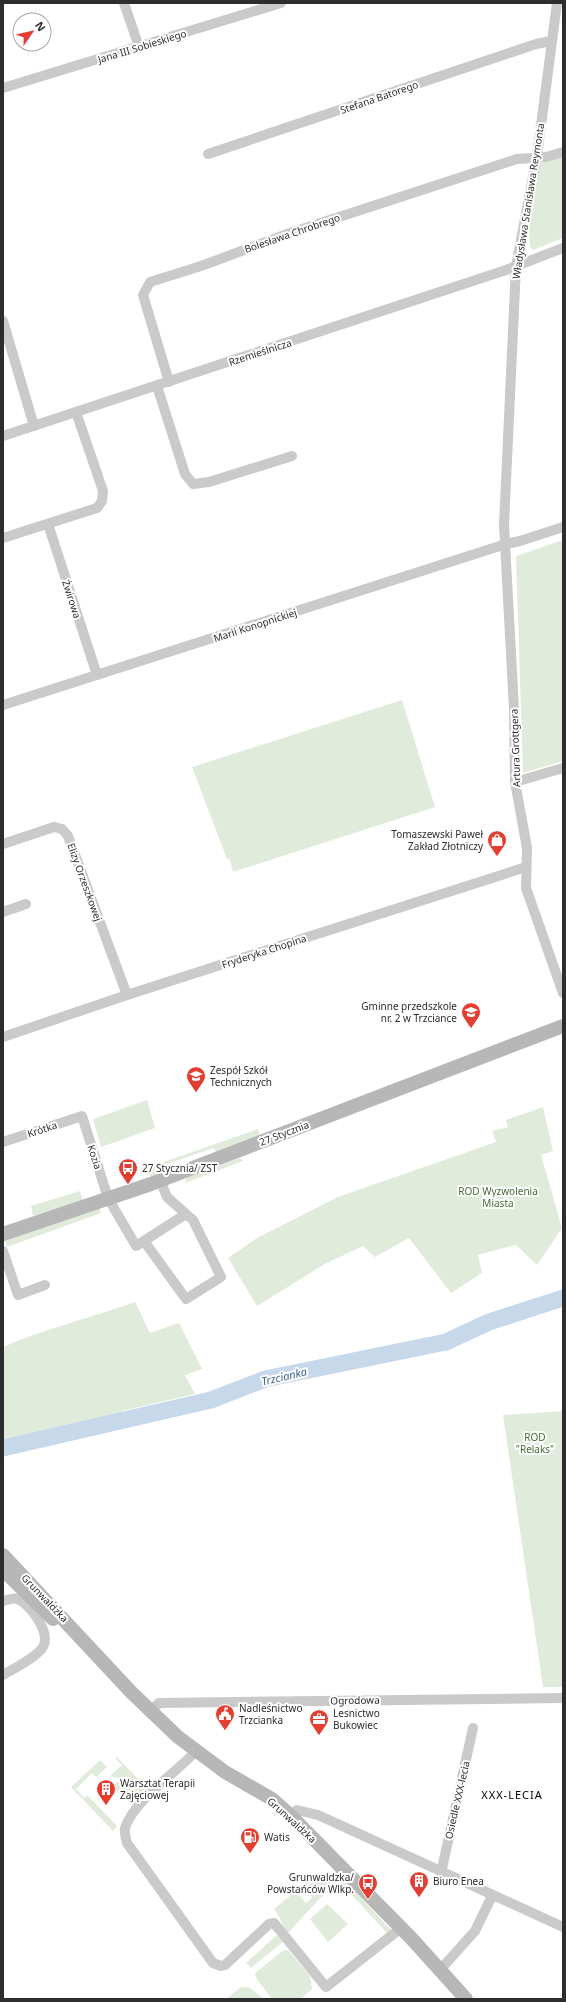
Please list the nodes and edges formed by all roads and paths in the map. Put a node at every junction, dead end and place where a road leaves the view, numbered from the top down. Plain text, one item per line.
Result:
1 (124, 3) edge
2 (281, 3) edge
3 (557, 3) edge
4 (551, 41) junction
5 (139, 47) junction
6 (3, 88) edge
7 (563, 152) edge
8 (208, 154) dead end
9 (537, 156) junction
10 (563, 248) edge
11 (516, 266) junction
12 (3, 321) edge
13 (169, 382) junction
14 (157, 386) junction
15 (76, 412) junction
16 (34, 426) junction
17 (3, 436) edge
18 (292, 456) dead end
19 (48, 524) junction
20 (563, 527) edge
21 (3, 538) edge
22 (506, 544) junction
23 (97, 674) junction
24 (3, 705) edge
25 (563, 768) edge
26 (515, 782) junction
27 (3, 844) edge
28 (526, 867) junction
29 (26, 904) dead end
30 (3, 912) edge
31 (563, 993) edge
32 (127, 995) junction
33 (563, 1026) edge
34 (3, 1036) edge
35 (82, 1116) joint
36 (3, 1142) edge
37 (160, 1180) junction
38 (108, 1198) junction
39 (186, 1214) junction
40 (3, 1234) edge
41 (144, 1241) junction
42 (3, 1251) edge
43 (45, 1285) dead end
44 (3, 1555) edge
45 (3, 1562) edge
46 (3, 1570) edge
47 (3, 1601) edge
48 (63, 1617) junction
49 (85, 1643) junction
50 (3, 1676) edge
51 (563, 1698) edge
52 (150, 1711) junction
53 (473, 1728) dead end
54 (196, 1751) junction
55 (291, 1816) junction
56 (441, 1872) junction
57 (492, 1896) junction
58 (563, 1927) edge
59 (401, 1928) junction
60 (440, 1970) junction
61 (466, 1999) edge

1 - 5 street
2 - 5 street, Jana III Sobieskiego
3 - 4 street, Władysława Stanisława Reymonta
4 - 8 street, Stefana Batorego
4 - 9 street, Władysława Stanisława Reymonta
5 - 6 street, Jana III Sobieskiego
7 - 9 street, Bolesława Chrobrego
9 - 11 street, Władysława Stanisława Reymonta
9 - 13 street, Bolesława Chrobrego
10 - 11 street, Rzemieślnicza
11 - 13 street, Rzemieślnicza
11 - 22 street, Władysława Stanisława Reymonta
12 - 16 street
13 - 14 street, Rzemieślnicza
14 - 15 street, Rzemieślnicza
14 - 18 street
15 - 16 street, Rzemieślnicza
15 - 19 street
16 - 17 street, Rzemieślnicza
19 - 21 street
19 - 23 street, Żwirowa
20 - 22 street, Marii Konopnickiej
22 - 23 street, Marii Konopnickiej
22 - 26 street, Artura Grottgera
23 - 24 street, Marii Konopnickiej
25 - 26 street
26 - 28 street, Artura Grottgera
27 - 32 street, Elizy Orzeszkowej
28 - 31 street, Artura Grottgera
28 - 32 street, Fryderyka Chopina
29 - 30 street
32 - 34 street, Fryderyka Chopina
33 - 37 main road, 27 Stycznia
35 - 36 street, Krótka
35 - 38 street, Kozia
37 - 38 main road, 27 Stycznia
37 - 39 street
38 - 40 main road, 27 Stycznia
38 - 41 street, Kozia
39 - 41 street
39 - 41 street
42 - 43 street
44 - 48 main road, Grunwaldzka
45 - 48 main road
46 - 49 main road, Grunwaldzka
47 - 50 street
48 - 49 main road, Grunwaldzka
49 - 52 main road, Grunwaldzka
51 - 52 street, Ogrodowa
52 - 54 main road, Grunwaldzka
53 - 56 street, Osiedle XXX-lecia
54 - 55 main road, Grunwaldzka
54 - 59 street
55 - 56 street
55 - 59 main road, Grunwaldzka
56 - 57 street
57 - 58 street
57 - 60 street
59 - 60 main road, Grunwaldzka
60 - 61 main road, Grunwaldzka

